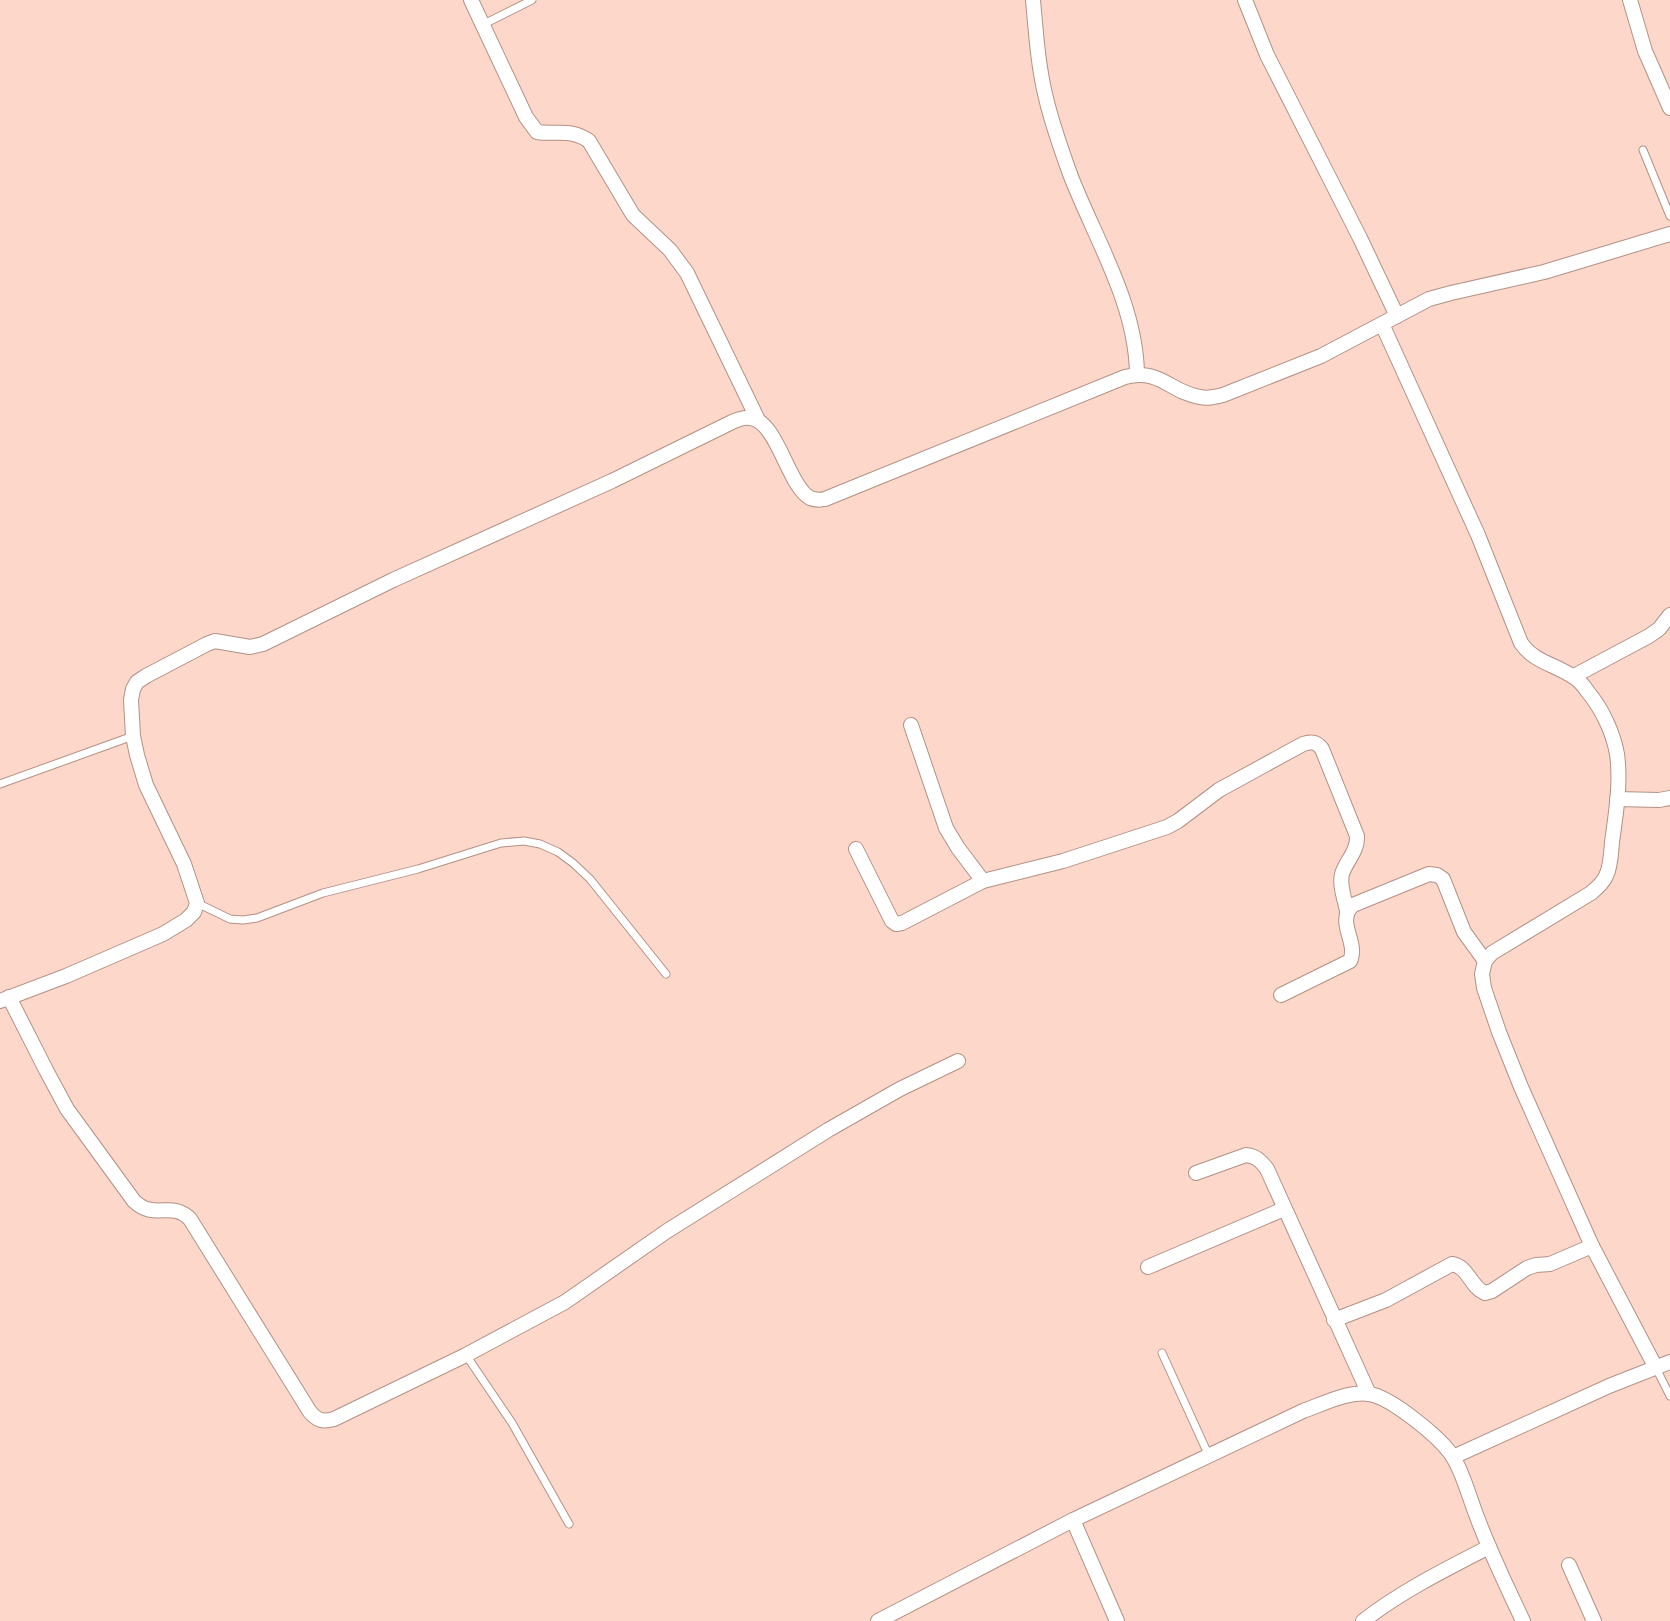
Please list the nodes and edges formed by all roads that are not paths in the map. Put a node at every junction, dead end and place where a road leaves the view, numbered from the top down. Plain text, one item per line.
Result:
1 (471, 0) edge
2 (532, 0) edge
3 (1033, 0) edge
4 (1245, 0) edge
5 (1630, 0) edge
6 (484, 24) junction
7 (1670, 108) edge
8 (1643, 150) dead end
9 (1670, 216) edge
10 (1670, 234) edge
11 (1397, 316) junction
12 (1382, 324) junction
13 (1137, 374) junction
14 (758, 420) junction
15 (1670, 615) edge
16 (1574, 676) junction
17 (911, 725) dead end
18 (133, 736) junction
19 (0, 784) edge
20 (1670, 798) edge
21 (1618, 799) junction
22 (856, 849) dead end
23 (982, 881) junction
24 (197, 903) junction
25 (1347, 911) junction
26 (1485, 961) junction
27 (666, 974) dead end
28 (1281, 995) dead end
29 (5, 999) edge
30 (958, 1061) dead end
31 (1196, 1173) dead end
32 (1284, 1209) junction
33 (1592, 1246) junction
34 (1148, 1266) dead end
35 (1334, 1320) junction
36 (1162, 1353) dead end
37 (466, 1355) junction
38 (1670, 1362) edge
39 (1656, 1368) junction
40 (1368, 1394) junction
41 (1670, 1396) edge
42 (1209, 1456) junction
43 (1452, 1457) junction
44 (1073, 1520) junction
45 (569, 1524) dead end
46 (1489, 1547) junction
47 (1569, 1565) dead end
48 (878, 1621) edge
49 (1117, 1621) edge
50 (1363, 1621) edge
51 (1523, 1621) edge
52 (1594, 1621) edge

1 - 6 street
2 - 6 lane
3 - 13 street
4 - 11 street
5 - 7 street
6 - 14 street
8 - 9 lane
10 - 11 street
11 - 12 street
12 - 13 street
12 - 16 street
13 - 14 street
14 - 18 street
15 - 16 street
16 - 21 street
17 - 23 street
18 - 19 lane
18 - 24 street
20 - 21 street
21 - 26 street
22 - 23 street
23 - 25 street
24 - 27 lane
24 - 29 street
25 - 26 street
25 - 28 street
26 - 33 street
29 - 37 street
30 - 37 street
31 - 32 street
32 - 34 street
32 - 35 street
33 - 35 street
33 - 39 street
35 - 40 street
36 - 42 lane
37 - 45 lane
38 - 39 street
39 - 41 lane
39 - 43 street
40 - 42 street
40 - 43 street
42 - 44 street
43 - 46 street
44 - 48 street
44 - 49 street
46 - 50 street
46 - 51 street
47 - 52 street

